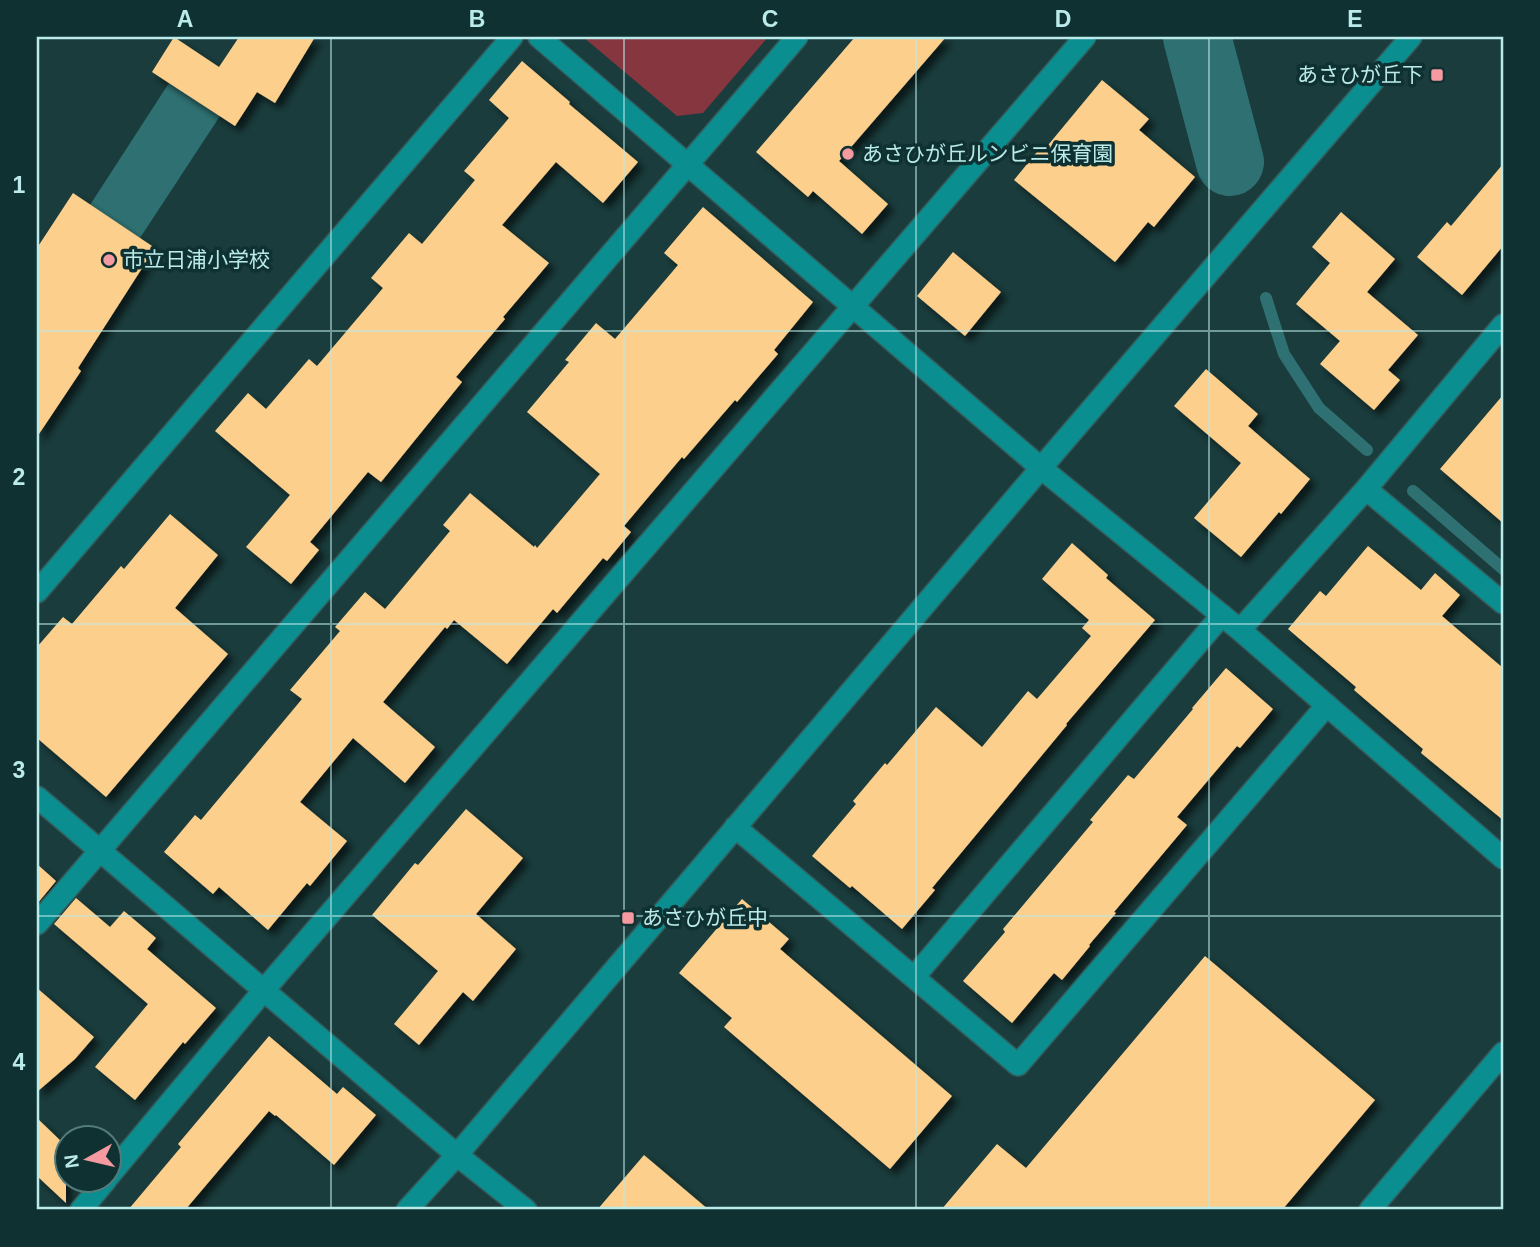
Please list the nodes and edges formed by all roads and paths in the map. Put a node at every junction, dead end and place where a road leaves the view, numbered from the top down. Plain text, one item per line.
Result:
1 (512, 37) edge
2 (539, 37) edge
3 (797, 37) edge
4 (1085, 37) edge
5 (1410, 37) edge
6 (688, 164) junction
7 (853, 306) junction
8 (1503, 324) edge
9 (1041, 468) junction
10 (1366, 489) junction
11 (37, 592) edge
12 (1503, 603) edge
13 (1222, 615) junction
14 (1240, 630) junction
15 (1327, 705) junction
16 (37, 797) edge
17 (735, 827) junction
18 (100, 850) junction
19 (1503, 858) edge
20 (37, 924) edge
21 (914, 977) junction
22 (264, 990) junction
23 (1503, 1054) edge
24 (457, 1155) junction
25 (122, 1161) edge
26 (94, 1194) edge
27 (81, 1210) edge
28 (407, 1210) edge
29 (526, 1210) edge
30 (1370, 1210) edge

1 - 11 street
2 - 6 street
3 - 6 street
4 - 7 street
5 - 9 street
6 - 7 street
6 - 18 street
7 - 9 street
7 - 22 street
8 - 10 street
9 - 13 street
9 - 17 street
10 - 12 street
10 - 14 street
13 - 14 street
13 - 21 street
14 - 15 street
15 - 19 street
15 - 21 street
16 - 18 street
17 - 21 street
17 - 24 street
18 - 20 street
18 - 22 street
22 - 24 street
22 - 25 street
23 - 30 street
24 - 28 street
24 - 29 street
26 - 27 street

